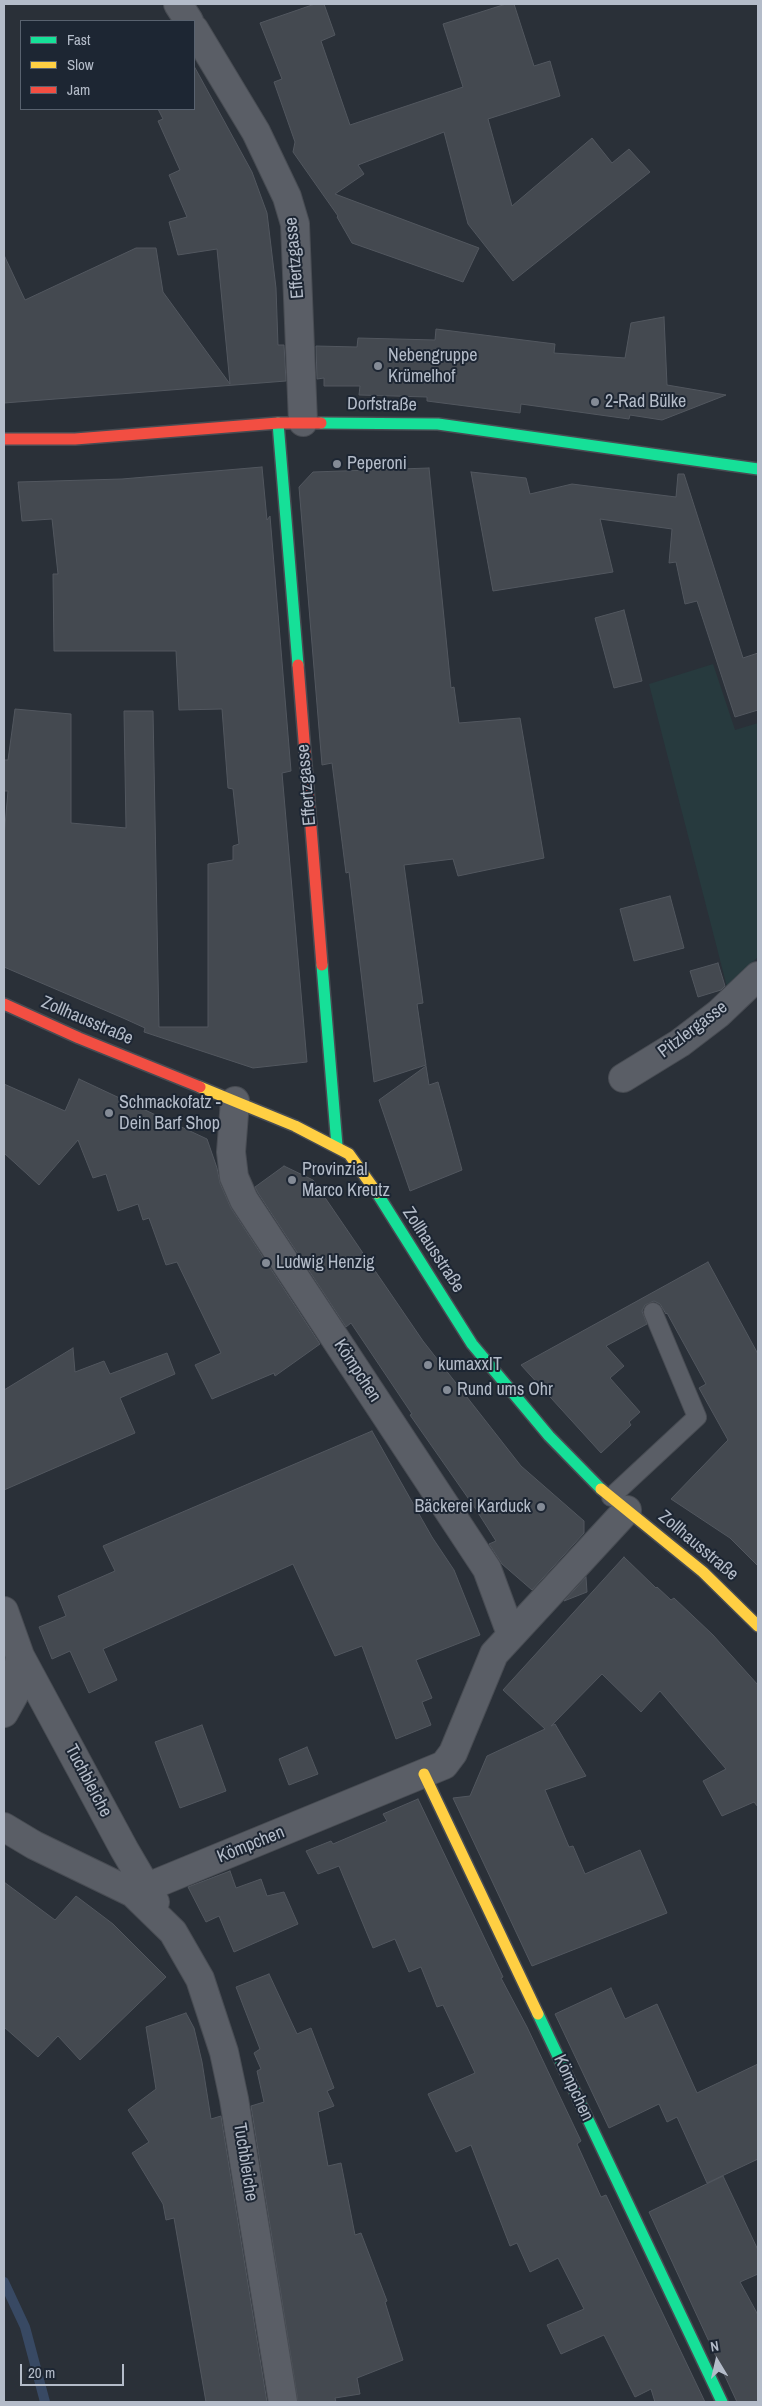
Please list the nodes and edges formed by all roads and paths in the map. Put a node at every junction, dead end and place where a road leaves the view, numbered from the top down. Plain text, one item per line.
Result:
1 (178, 4) edge
2 (188, 20) edge
3 (195, 31) edge
4 (290, 422) junction
5 (4, 439) edge
6 (758, 469) edge
7 (758, 976) edge
8 (4, 1004) edge
9 (623, 1078) dead end
10 (235, 1101) junction
11 (337, 1146) junction
12 (653, 1312) dead end
13 (619, 1503) junction
14 (4, 1611) edge
15 (758, 1626) edge
16 (511, 1634) junction
17 (20, 1656) junction
18 (4, 1713) edge
19 (424, 1774) junction
20 (4, 1827) edge
21 (140, 1890) junction
22 (283, 2402) edge
23 (722, 2402) edge

1 - 2 street
3 - 4 street, Effertzgasse
4 - 5 street, Dorfstraße
4 - 6 street, Dorfstraße
4 - 11 street, Effertzgasse
7 - 9 street, Pitzlergasse
8 - 10 street, Zollhausstraße
10 - 11 street, Zollhausstraße
10 - 16 street, Kömpchen
11 - 13 street, Zollhausstraße
12 - 13 lane
13 - 15 street, Zollhausstraße
13 - 16 street, Kömpchen
14 - 17 street, Tuchbleiche
16 - 19 street, Kömpchen
17 - 18 street, Tuchbleiche
17 - 21 street, Tuchbleiche
19 - 21 street, Kömpchen
19 - 23 street, Kömpchen
20 - 21 street, Tuchbleiche
21 - 22 street, Tuchbleiche

